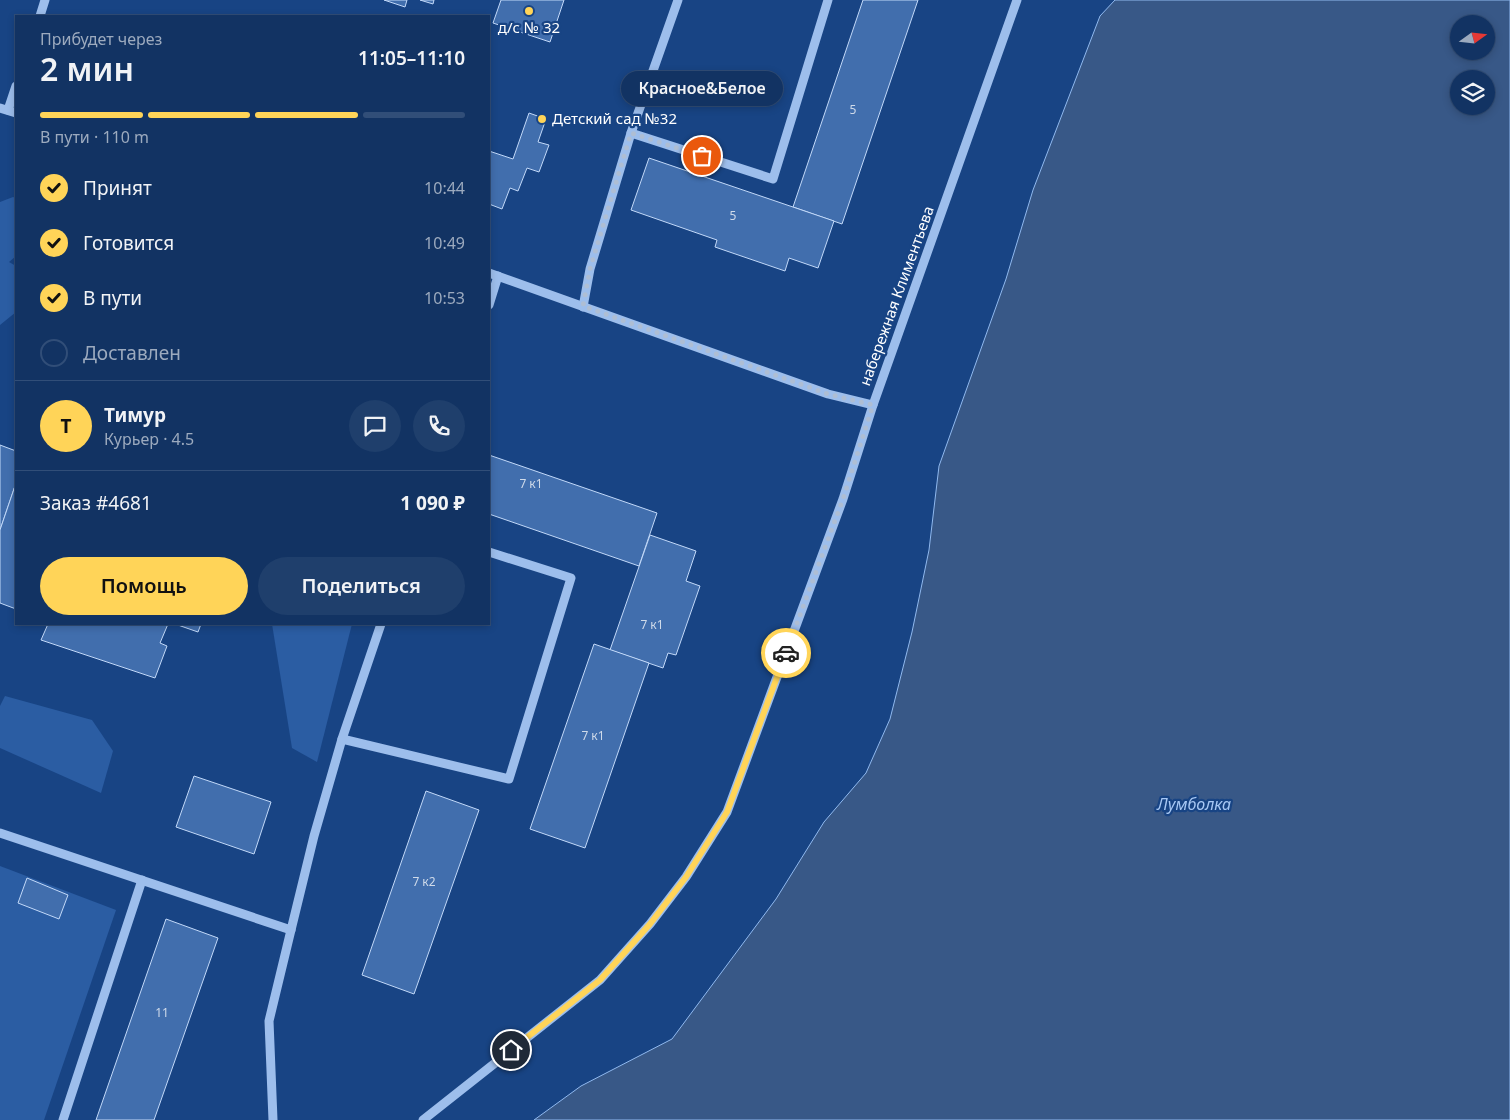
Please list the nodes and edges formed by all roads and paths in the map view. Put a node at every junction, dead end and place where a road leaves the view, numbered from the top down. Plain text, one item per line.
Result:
1 (45, 0) edge
2 (678, 0) edge
3 (828, 0) edge
4 (1017, 0) edge
5 (40, 15) edge
6 (15, 89) edge
7 (8, 111) edge
8 (631, 133) junction
9 (490, 273) edge
10 (498, 276) junction
11 (490, 302) edge
12 (583, 306) junction
13 (873, 405) junction
14 (490, 552) edge
15 (380, 625) edge
16 (342, 740) junction
17 (0, 833) edge
18 (142, 880) junction
19 (291, 930) junction
20 (63, 1120) edge
21 (273, 1120) edge
22 (423, 1120) edge

1 - 5 street
2 - 8 street
3 - 8 street
4 - 13 street, набережная Климентьева
6 - 7 street
8 - 12 street
9 - 10 street
10 - 11 street
10 - 12 street
12 - 13 street
13 - 22 street, набережная Климентьева
14 - 16 street
15 - 16 street
16 - 19 street
17 - 18 street
18 - 19 street
18 - 20 street
19 - 21 street

